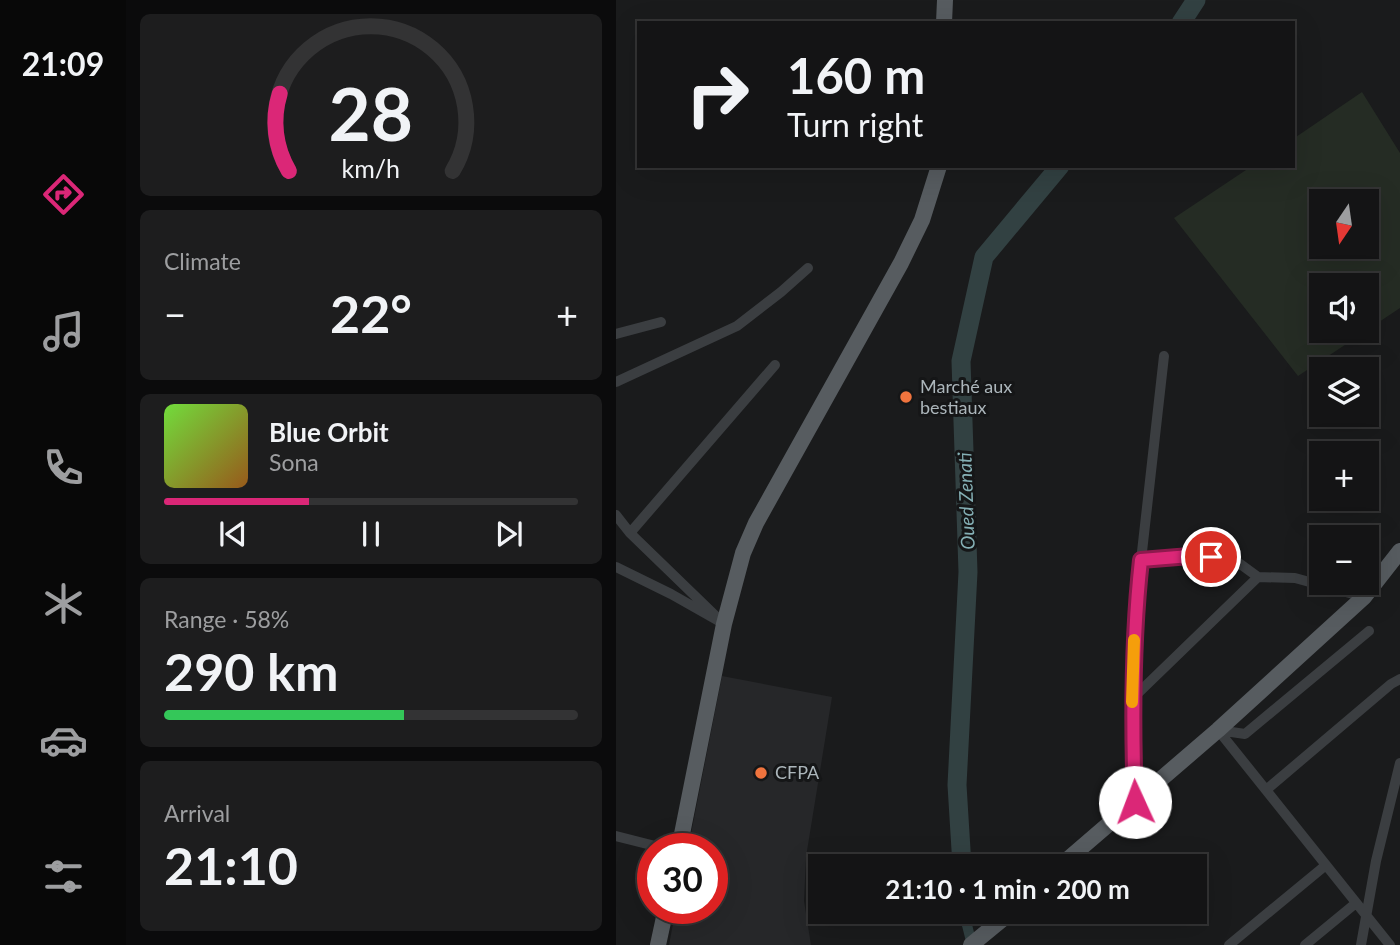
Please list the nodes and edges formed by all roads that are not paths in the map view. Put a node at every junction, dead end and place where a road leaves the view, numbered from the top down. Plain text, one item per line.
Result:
1 (945, 0) edge
2 (944, 21) edge
3 (938, 168) edge
4 (808, 268) dead end
5 (660, 322) dead end
6 (616, 334) edge
7 (1164, 356) dead end
8 (775, 365) dead end
9 (616, 382) edge
10 (616, 515) edge
11 (630, 533) junction
12 (1400, 551) edge
13 (1141, 560) junction
14 (616, 567) edge
15 (1258, 577) junction
16 (1364, 597) junction
17 (724, 624) junction
18 (1369, 631) dead end
19 (1400, 679) edge
20 (1132, 699) junction
21 (1219, 730) junction
22 (1400, 763) edge
23 (1266, 790) junction
24 (1135, 802) junction
25 (682, 833) edge
26 (616, 836) edge
27 (637, 841) edge
28 (1074, 854) edge
29 (1326, 865) junction
30 (1356, 903) junction
31 (1367, 916) junction
32 (663, 924) edge
33 (996, 924) edge
34 (658, 945) edge
35 (971, 945) edge
36 (1230, 945) edge
37 (1305, 945) edge
38 (1361, 945) edge
39 (1390, 945) edge

1 - 2 main road
3 - 17 main road
4 - 9 street
5 - 6 street
7 - 13 street
8 - 11 street
10 - 11 street
11 - 17 street
12 - 16 main road
13 - 15 street
13 - 20 street
14 - 17 street
15 - 16 street
15 - 20 street
16 - 21 main road
17 - 25 main road
18 - 21 street
19 - 23 street
20 - 24 street
21 - 23 street
21 - 24 main road
22 - 31 street
23 - 29 street
24 - 28 main road
26 - 27 street
29 - 30 street
29 - 36 street
30 - 31 street
30 - 37 street
31 - 38 street
31 - 39 street
32 - 34 main road
33 - 35 main road

